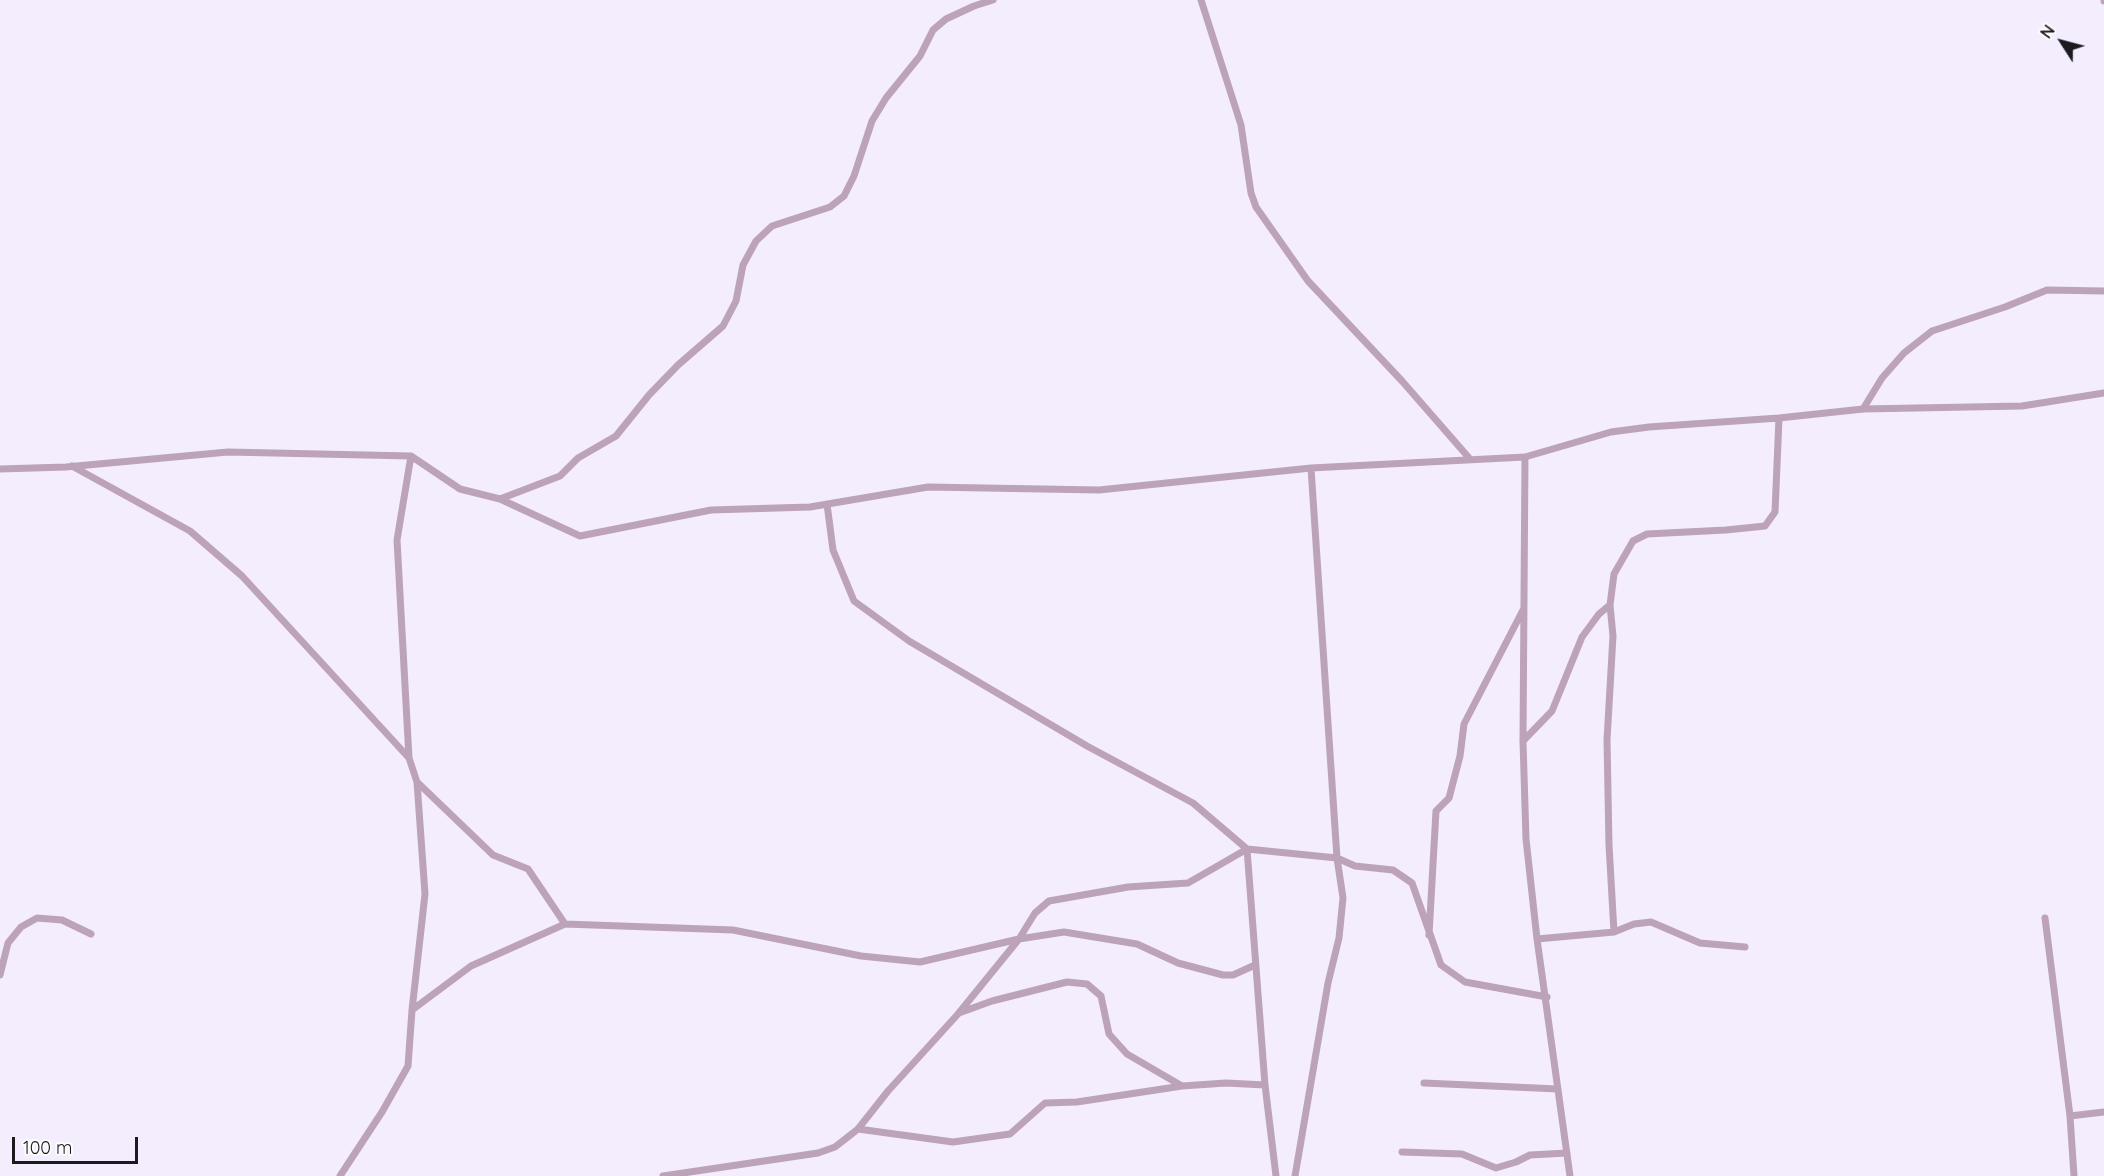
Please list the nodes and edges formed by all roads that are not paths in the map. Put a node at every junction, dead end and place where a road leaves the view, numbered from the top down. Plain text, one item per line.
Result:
1 (993, 0) edge
2 (1201, 0) edge
3 (972, 3) edge
4 (2104, 291) edge
5 (2104, 393) edge
6 (1863, 409) junction
7 (1779, 418) junction
8 (411, 456) junction
9 (1525, 457) junction
10 (1470, 459) junction
11 (72, 466) junction
12 (1311, 468) junction
13 (0, 469) edge
14 (500, 499) junction
15 (828, 504) junction
16 (1610, 605) junction
17 (1524, 608) junction
18 (1523, 741) junction
19 (409, 758) junction
20 (417, 782) junction
21 (1246, 849) junction
22 (1337, 858) junction
23 (2045, 918) dead end
24 (566, 924) junction
25 (1614, 932) junction
26 (91, 934) dead end
27 (1429, 936) junction
28 (1019, 939) junction
29 (1537, 939) junction
30 (1745, 947) dead end
31 (1255, 965) junction
32 (0, 975) edge
33 (1546, 998) junction
34 (412, 1010) junction
35 (958, 1014) junction
36 (1424, 1083) dead end
37 (1182, 1086) junction
38 (1265, 1086) junction
39 (1558, 1089) junction
40 (2104, 1112) edge
41 (2070, 1116) junction
42 (858, 1129) junction
43 (1402, 1152) dead end
44 (1567, 1153) junction
45 (340, 1176) edge
46 (663, 1176) edge
47 (1276, 1176) edge
48 (1295, 1176) edge
49 (1570, 1176) edge
50 (2074, 1176) edge

1 - 3 street
2 - 10 street
3 - 14 street
4 - 6 street
5 - 6 street
6 - 7 street
7 - 9 street
7 - 16 street
8 - 11 street
8 - 14 street
8 - 19 street
9 - 10 street
9 - 17 street
10 - 12 street
11 - 13 street
11 - 19 street
12 - 15 street
12 - 22 street
14 - 15 street
15 - 21 street
16 - 18 street
16 - 25 street
17 - 18 street
17 - 27 street
18 - 29 street
19 - 20 street
20 - 24 street
20 - 34 street
21 - 22 street
21 - 28 street
21 - 31 street
22 - 27 street
22 - 48 street
23 - 41 street
24 - 28 street
24 - 34 street
25 - 29 street
25 - 30 street
26 - 32 street
27 - 33 street
28 - 31 street
28 - 35 street
29 - 33 street
31 - 38 street
33 - 39 street
34 - 45 street
35 - 37 street
35 - 42 street
36 - 39 street
37 - 38 street
37 - 42 street
38 - 47 street
39 - 44 street
40 - 41 street
41 - 50 street
42 - 46 street
43 - 44 street
44 - 49 street

